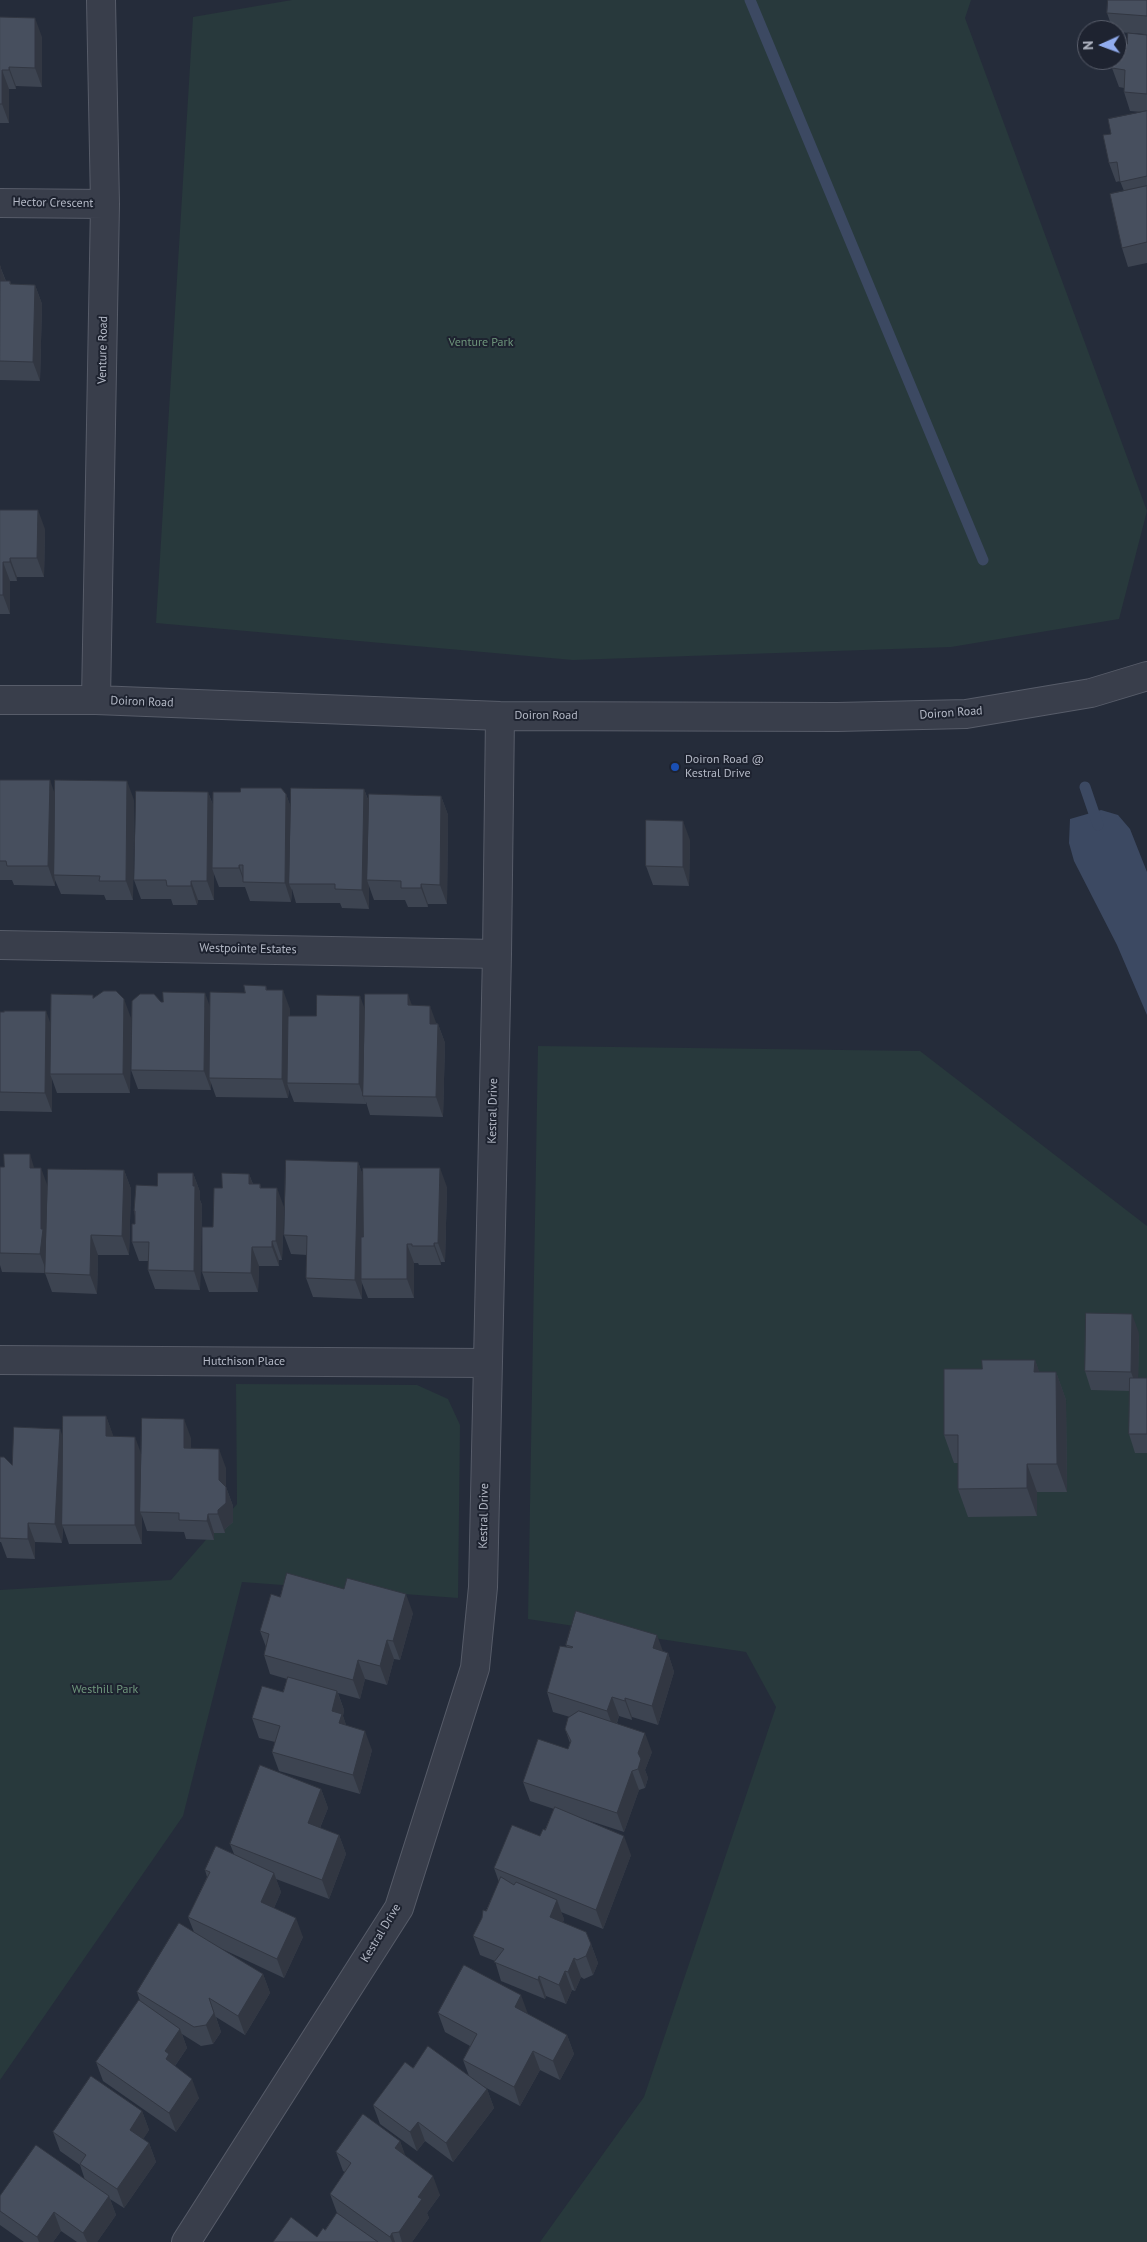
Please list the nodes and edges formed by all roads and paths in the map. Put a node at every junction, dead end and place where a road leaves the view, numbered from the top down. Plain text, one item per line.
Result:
1 (101, 0) edge
2 (0, 203) edge
3 (105, 204) junction
4 (1147, 676) edge
5 (0, 700) edge
6 (96, 700) junction
7 (500, 716) junction
8 (0, 945) edge
9 (497, 954) junction
10 (0, 1360) edge
11 (487, 1363) junction
12 (186, 2242) edge

1 - 3 street, Venture Road
2 - 3 street, Hector Crescent
3 - 6 street, Venture Road
4 - 7 street, Doiron Road
5 - 6 street, Doiron Road
6 - 7 street, Doiron Road
7 - 9 street, Kestral Drive
8 - 9 street, Westpointe Estates
9 - 11 street, Kestral Drive
10 - 11 street, Hutchison Place
11 - 12 street, Kestral Drive

